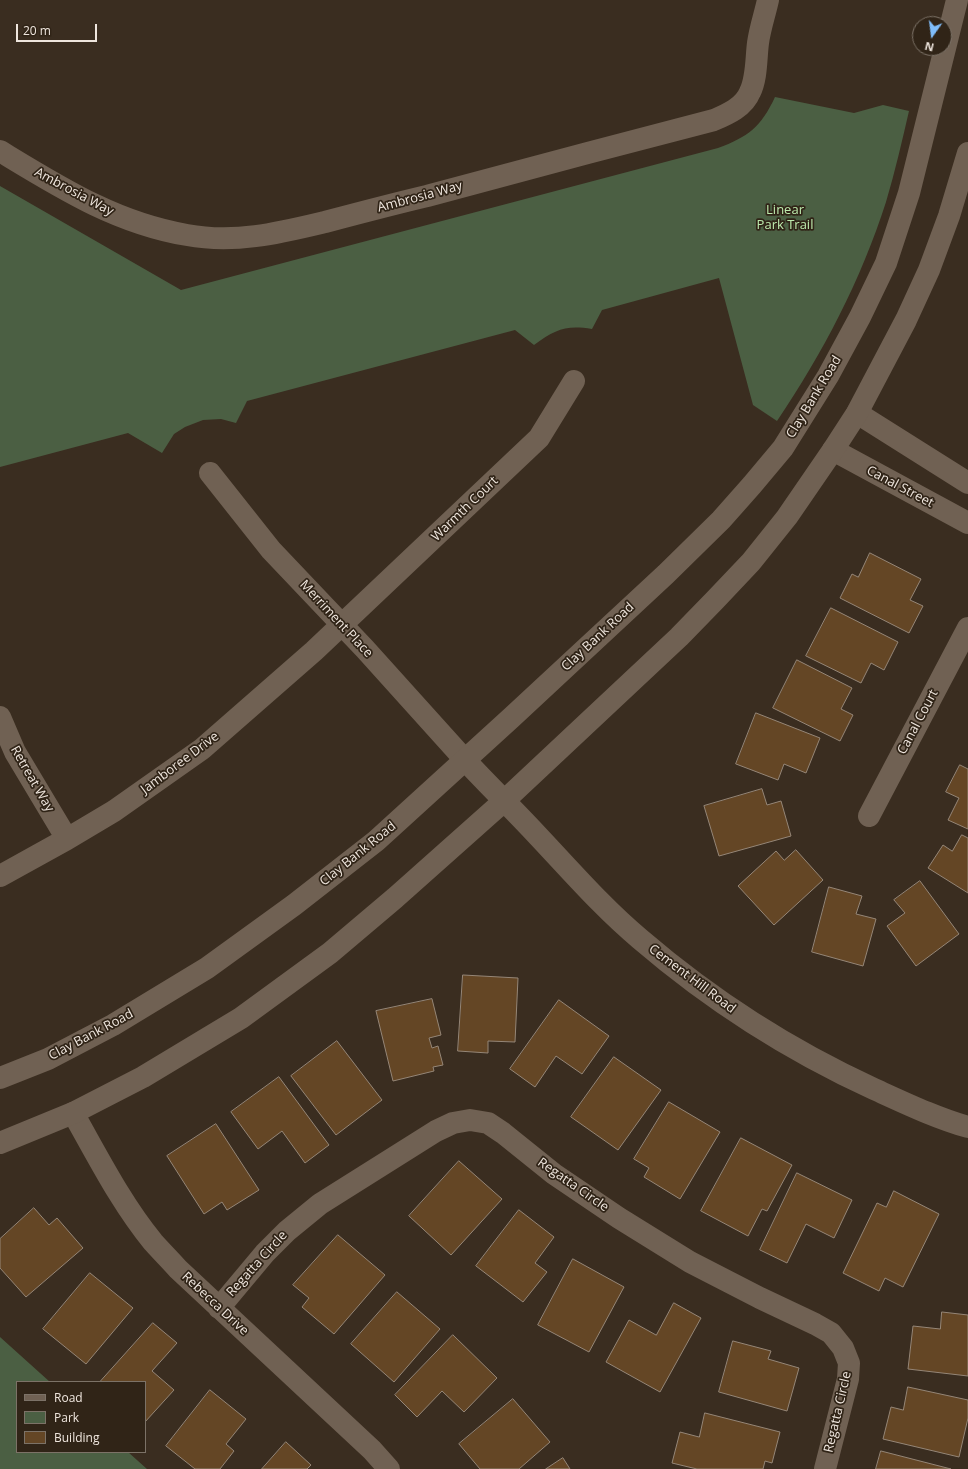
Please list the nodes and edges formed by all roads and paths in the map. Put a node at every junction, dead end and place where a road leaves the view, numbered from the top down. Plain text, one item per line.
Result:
1 (768, 0) edge
2 (957, 0) edge
3 (0, 151) edge
4 (968, 153) edge
5 (574, 381) dead end
6 (857, 413) junction
7 (833, 450) junction
8 (210, 473) dead end
9 (968, 483) edge
10 (968, 522) edge
11 (342, 625) junction
12 (968, 628) edge
13 (0, 717) edge
14 (466, 760) junction
15 (504, 801) junction
16 (869, 816) dead end
17 (67, 840) junction
18 (0, 876) edge
19 (0, 1078) edge
20 (73, 1113) junction
21 (968, 1127) edge
22 (0, 1143) edge
23 (218, 1308) junction
24 (389, 1469) edge
25 (825, 1469) edge

1 - 3 street, Ambrosia Way
2 - 14 street, Clay Bank Road
4 - 6 street
5 - 11 street, Warmth Court
6 - 7 street
6 - 9 street
7 - 10 street, Canal Street
7 - 15 street
8 - 11 street, Merriment Place
11 - 14 street, Merriment Place
11 - 17 street, Jamboree Drive
12 - 16 street, Canal Court
13 - 17 street, Retreat Way
14 - 15 street, Cement Hill Road
14 - 19 street, Clay Bank Road
15 - 20 street
15 - 21 street, Cement Hill Road
17 - 18 street, Jamboree Drive
20 - 22 street
20 - 23 street, Rebecca Drive
23 - 24 street, Rebecca Drive
23 - 25 street, Regatta Circle

